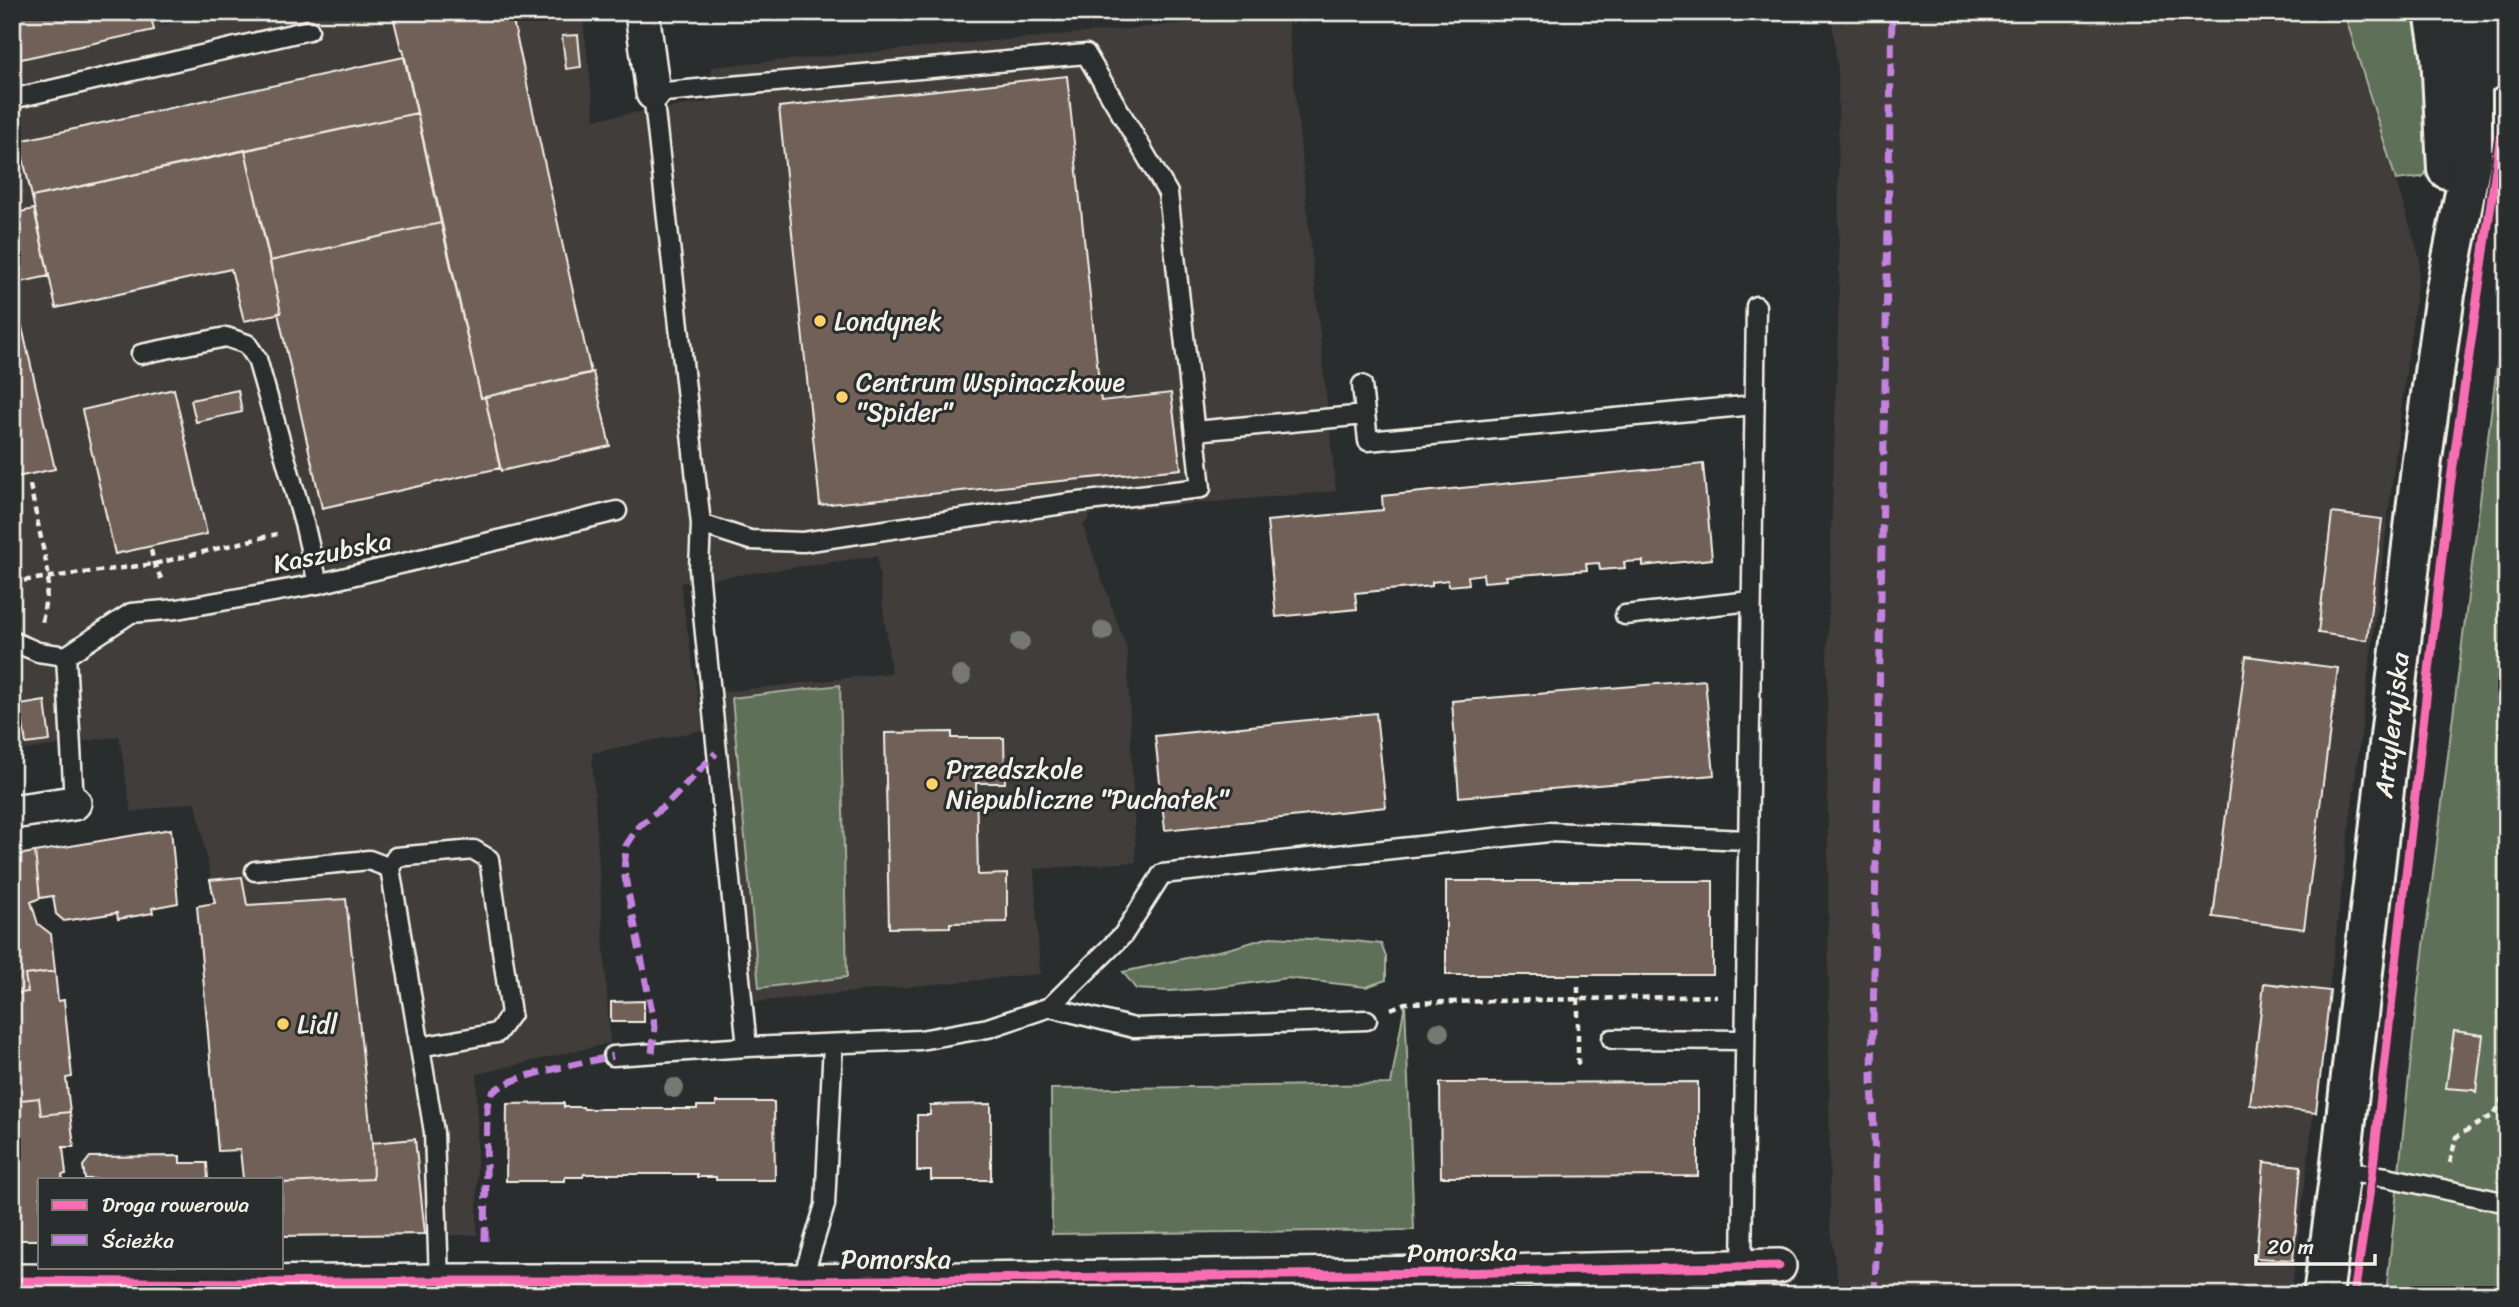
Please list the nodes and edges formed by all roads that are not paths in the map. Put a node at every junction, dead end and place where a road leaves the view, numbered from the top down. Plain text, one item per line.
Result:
1 (642, 12) edge
2 (2434, 12) edge
3 (2472, 12) edge
4 (2493, 12) edge
5 (309, 30) dead end
6 (653, 93) junction
7 (12, 99) edge
8 (2472, 158) junction
9 (2445, 294) junction
10 (1756, 306) dead end
11 (141, 354) dead end
12 (1362, 385) dead end
13 (1755, 405) junction
14 (1365, 415) junction
15 (1195, 430) junction
16 (617, 511) dead end
17 (701, 524) junction
18 (318, 584) junction
19 (1751, 601) junction
20 (1625, 615) dead end
21 (12, 641) edge
22 (66, 656) junction
23 (74, 803) joint
24 (12, 812) edge
25 (1748, 840) junction
26 (390, 868) junction
27 (255, 871) dead end
28 (1050, 1007) junction
29 (1367, 1020) dead end
30 (1612, 1039) dead end
31 (1745, 1040) junction
32 (832, 1044) junction
33 (420, 1047) junction
34 (747, 1047) junction
35 (613, 1056) dead end
36 (2340, 1171) junction
37 (2507, 1203) edge
38 (1742, 1266) junction
39 (1779, 1266) dead end
40 (12, 1281) edge
41 (439, 1281) junction
42 (1588, 1282) edge
43 (1446, 1284) edge
44 (802, 1288) edge
45 (253, 1289) edge
46 (2323, 1295) edge

1 - 6 street
2 - 9 main road
3 - 8 main road
4 - 8 main road
5 - 7 lane
6 - 15 lane
6 - 17 lane
8 - 9 main road, Artyleryjska
9 - 36 main road, Artyleryjska
10 - 13 lane
11 - 18 lane
12 - 14 lane
13 - 14 lane
13 - 19 lane
14 - 15 lane
15 - 17 lane
16 - 18 lane, Kaszubska
17 - 34 lane
18 - 22 lane, Kaszubska
19 - 20 lane
19 - 25 lane
21 - 22 lane
22 - 23 lane
23 - 24 street
25 - 28 lane
25 - 31 lane
26 - 27 lane
26 - 33 lane
26 - 33 lane
28 - 29 lane
28 - 32 lane
30 - 31 lane
31 - 38 lane
32 - 34 lane
32 - 44 lane
33 - 41 lane
34 - 35 lane
36 - 37 lane
36 - 46 main road, Artyleryjska
38 - 39 street, Pomorska
38 - 42 street, Pomorska
40 - 45 street, Pomorska
41 - 44 street, Pomorska
41 - 45 street, Pomorska
42 - 43 street, Pomorska
43 - 44 street, Pomorska

